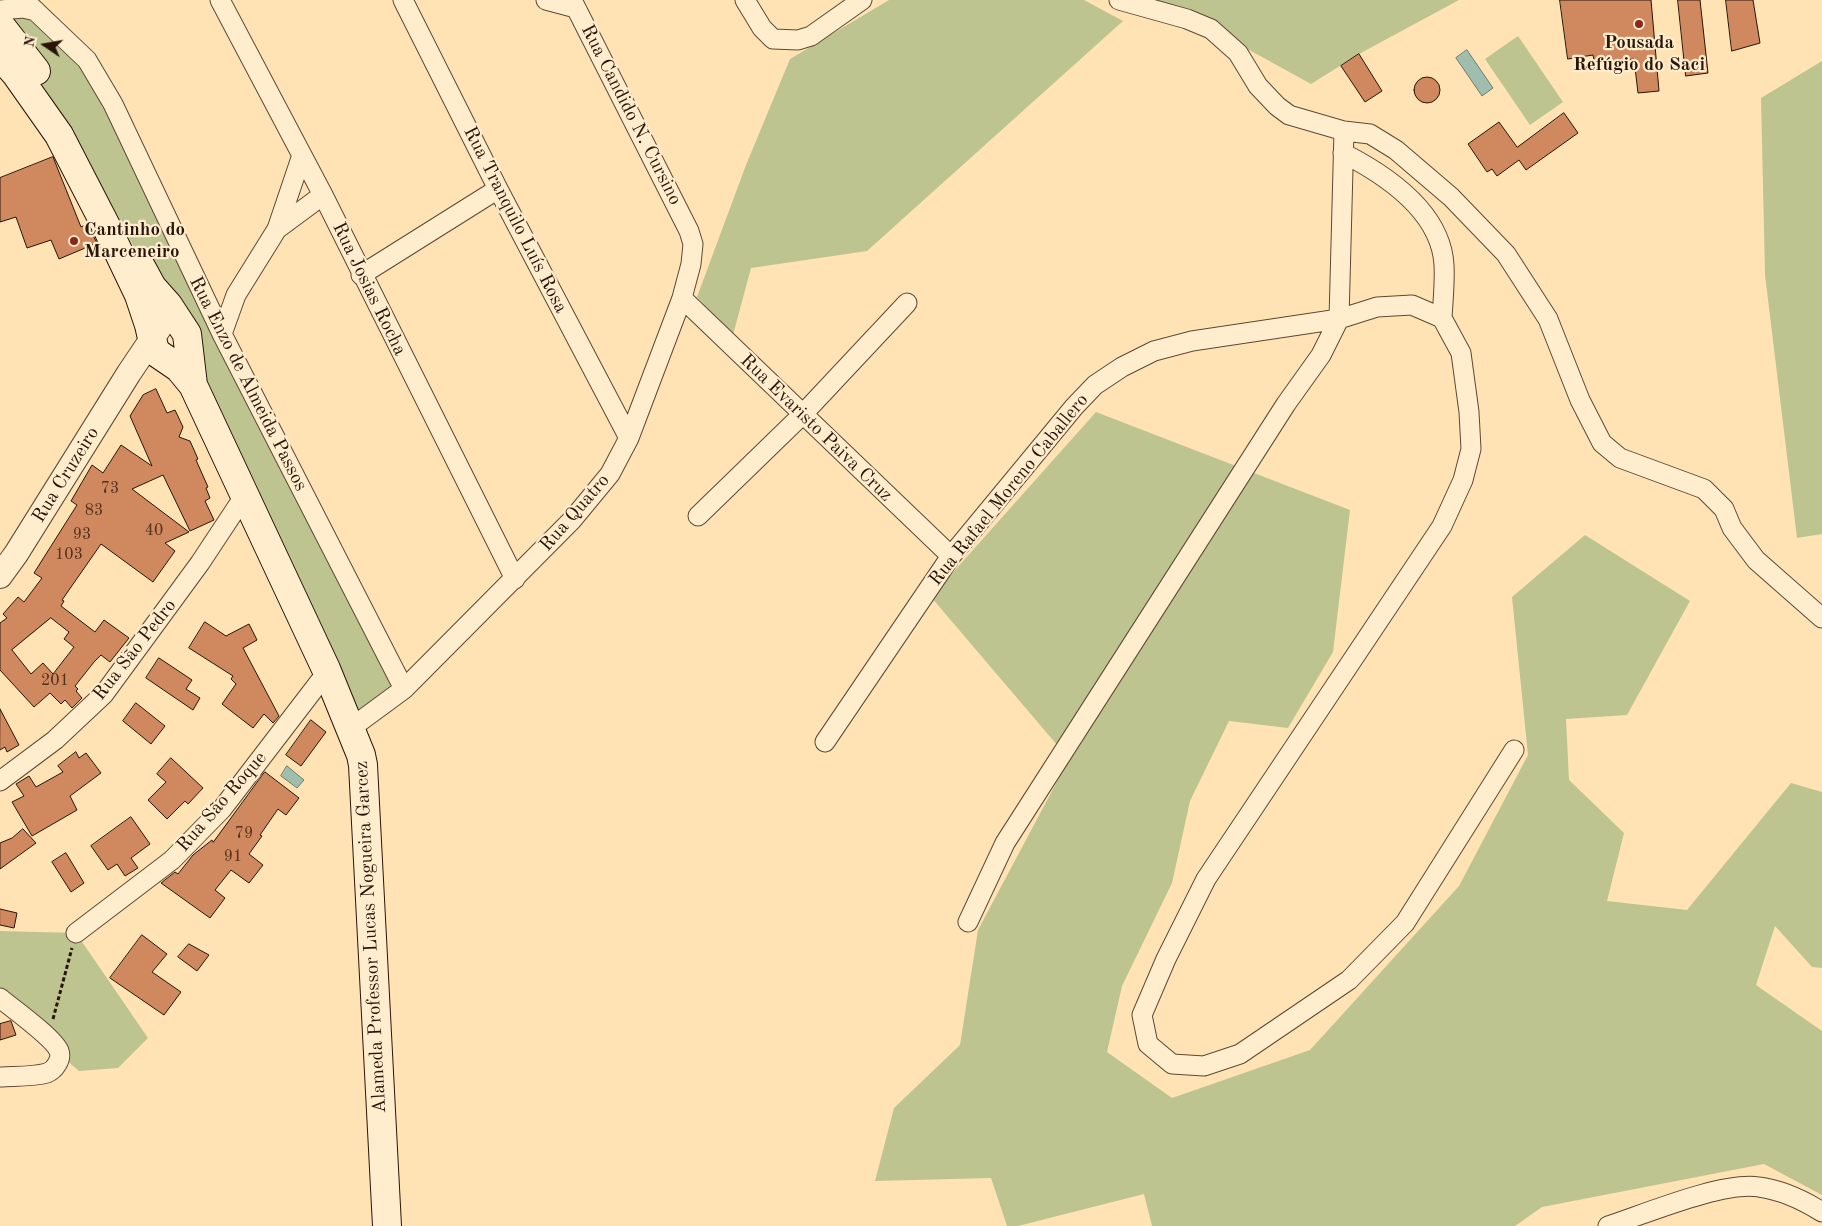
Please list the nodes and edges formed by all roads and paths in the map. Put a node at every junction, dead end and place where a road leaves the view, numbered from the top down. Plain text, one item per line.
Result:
1 (220, 0) edge
2 (546, 0) edge
3 (745, 0) edge
4 (862, 0) edge
5 (1119, 0) edge
6 (574, 4) edge
7 (30, 5) edge
8 (410, 5) edge
9 (0, 10) edge
10 (0, 26) edge
11 (0, 56) edge
12 (1344, 131) junction
13 (1343, 154) junction
14 (301, 158) junction
15 (498, 189) junction
16 (323, 195) junction
17 (277, 229) junction
18 (689, 231) joint
19 (361, 276) junction
20 (203, 295) junction
21 (236, 295) junction
22 (682, 298) junction
23 (907, 303) dead end
24 (1442, 318) junction
25 (1340, 319) junction
26 (222, 334) junction
27 (152, 336) junction
28 (179, 344) junction
29 (129, 373) junction
30 (802, 415) junction
31 (629, 438) junction
32 (245, 496) junction
33 (698, 516) dead end
34 (951, 556) junction
35 (0, 576) edge
36 (515, 579) junction
37 (1822, 618) edge
38 (327, 672) junction
39 (404, 689) junction
40 (351, 728) junction
41 (825, 742) dead end
42 (1514, 750) dead end
43 (0, 781) edge
44 (968, 922) dead end
45 (76, 933) joint
46 (0, 998) edge
47 (48, 1038) junction
48 (0, 1077) edge
49 (1822, 1212) edge
50 (387, 1226) edge
51 (1608, 1226) edge

1 - 14 street, Rua Josias Rocha
2 - 6 street
3 - 4 street
5 - 12 street
6 - 18 street, Rua Candido N. Cursino
7 - 9 street, Rua Enzo de Almeida Passos
7 - 20 street, Rua Enzo de Almeida Passos
8 - 15 street, Rua Tranquilo Luís Rosa
10 - 28 main road, Alameda Professor Lucas Nogueira Garcez
11 - 27 main road
12 - 13 street
12 - 37 street
13 - 24 street
13 - 25 street
14 - 16 street, Rua Josias Rocha
14 - 17 street
15 - 19 street
15 - 31 street, Rua Tranquilo Luís Rosa
16 - 17 street
16 - 19 street, Rua Josias Rocha
17 - 21 street
18 - 22 street, Rua Quatro
19 - 36 street, Rua Josias Rocha
20 - 21 street
20 - 26 street, Rua Enzo de Almeida Passos
21 - 26 street
22 - 30 street, Rua Evaristo Paiva Cruz
22 - 31 street, Rua Quatro
23 - 30 street
24 - 25 street, Rua Rafael Moreno Caballero
24 - 42 street
25 - 34 street, Rua Rafael Moreno Caballero
25 - 44 street
26 - 39 street, Rua Enzo de Almeida Passos
27 - 28 main road
27 - 29 street, Rua Cruzeiro
28 - 29 street
28 - 32 main road, Alameda Professor Lucas Nogueira Garcez
29 - 35 street, Rua Cruzeiro
30 - 33 street
30 - 34 street, Rua Evaristo Paiva Cruz
31 - 36 street, Rua Quatro
32 - 38 main road, Alameda Professor Lucas Nogueira Garcez
32 - 43 street, Rua São Pedro
34 - 41 street, Rua Rafael Moreno Caballero
36 - 39 street, Rua Quatro
38 - 40 main road, Alameda Professor Lucas Nogueira Garcez
38 - 45 street, Rua São Roque
39 - 40 street, Rua Quatro
40 - 50 main road, Alameda Professor Lucas Nogueira Garcez
45 - 47 path
46 - 47 street
47 - 48 street
49 - 51 street

